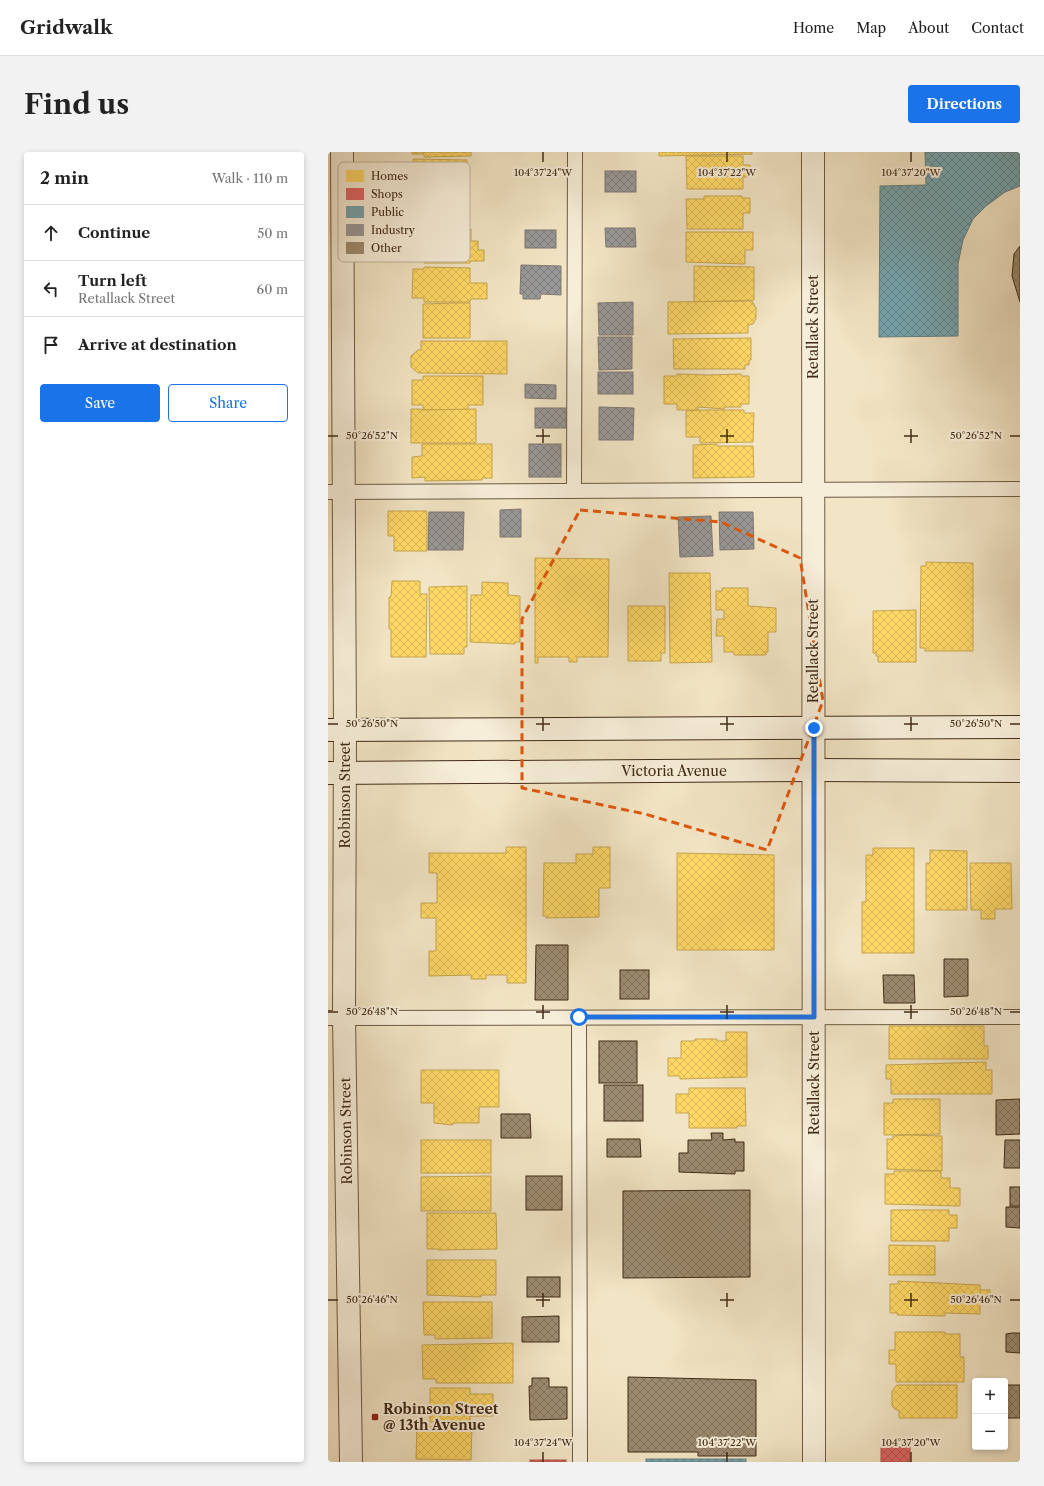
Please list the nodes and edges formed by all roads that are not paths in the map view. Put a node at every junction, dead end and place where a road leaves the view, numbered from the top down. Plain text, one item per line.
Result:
1 (342, 152) edge
2 (575, 152) edge
3 (813, 152) edge
4 (342, 162) edge
5 (340, 262) edge
6 (1020, 489) edge
7 (813, 490) junction
8 (574, 491) junction
9 (336, 492) edge
10 (1020, 727) edge
11 (814, 728) junction
12 (337, 730) edge
13 (814, 770) junction
14 (1020, 771) edge
15 (336, 773) edge
16 (579, 1017) junction
17 (814, 1017) junction
18 (1020, 1017) edge
19 (336, 1018) edge
20 (351, 1462) edge
21 (580, 1462) edge
22 (814, 1462) edge

1 - 4 street, Robinson Street
2 - 8 lane
3 - 7 street, Retallack Street
5 - 9 street, Robinson Street
6 - 7 lane
7 - 8 lane
7 - 11 street, Retallack Street
8 - 9 lane
9 - 12 street, Robinson Street
10 - 11 street
11 - 12 street
11 - 13 street, Retallack Street
12 - 15 street, Robinson Street
13 - 14 street, Victoria Avenue
13 - 15 street, Victoria Avenue
13 - 17 street, Retallack Street
15 - 19 street, Robinson Street
16 - 17 lane
16 - 19 lane
16 - 21 lane
17 - 18 lane
17 - 22 street, Retallack Street
19 - 20 street, Robinson Street

